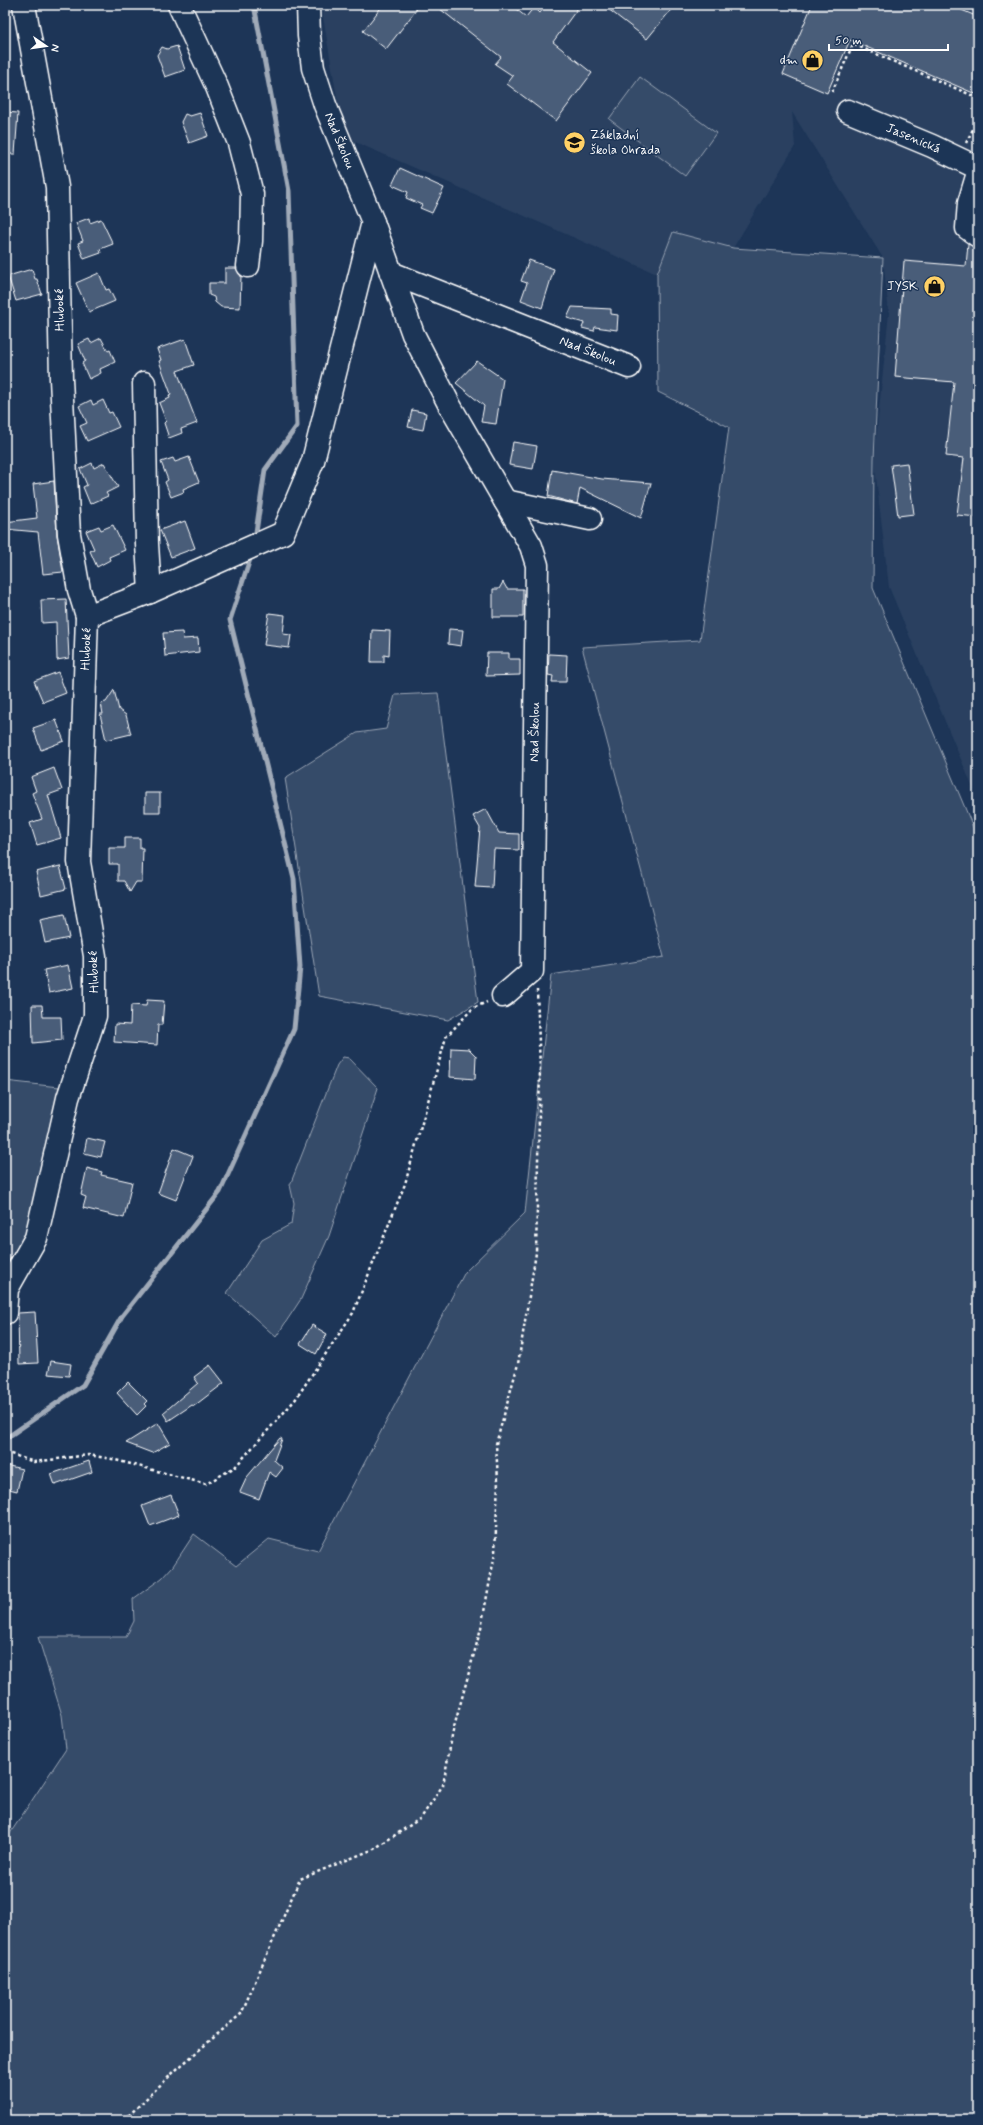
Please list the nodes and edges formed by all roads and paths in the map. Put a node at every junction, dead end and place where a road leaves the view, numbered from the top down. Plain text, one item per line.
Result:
1 (24, 5) edge
2 (179, 5) edge
3 (308, 5) edge
4 (832, 92) dead end
5 (978, 98) edge
6 (848, 111) dead end
7 (978, 168) edge
8 (978, 173) edge
9 (373, 222) junction
10 (978, 236) edge
11 (248, 266) dead end
12 (391, 273) junction
13 (629, 367) dead end
14 (144, 383) dead end
15 (505, 501) junction
16 (590, 518) dead end
17 (150, 592) junction
18 (87, 616) junction
19 (532, 971) junction
20 (503, 996) joint
21 (5, 1313) edge
22 (5, 1452) edge
23 (124, 2120) edge

1 - 18 street, Hluboké
2 - 11 street
3 - 9 street, Nad Školou
4 - 5 path
6 - 7 street, Jasenická
8 - 10 street
9 - 12 street, Nad Školou
9 - 17 street, Hluboké
12 - 13 street, Nad Školou
12 - 15 street, Nad Školou
14 - 17 street
15 - 16 street
15 - 19 street, Nad Školou
17 - 18 street, Hluboké
18 - 21 street, Hluboké
19 - 20 street
19 - 23 path
20 - 22 path

